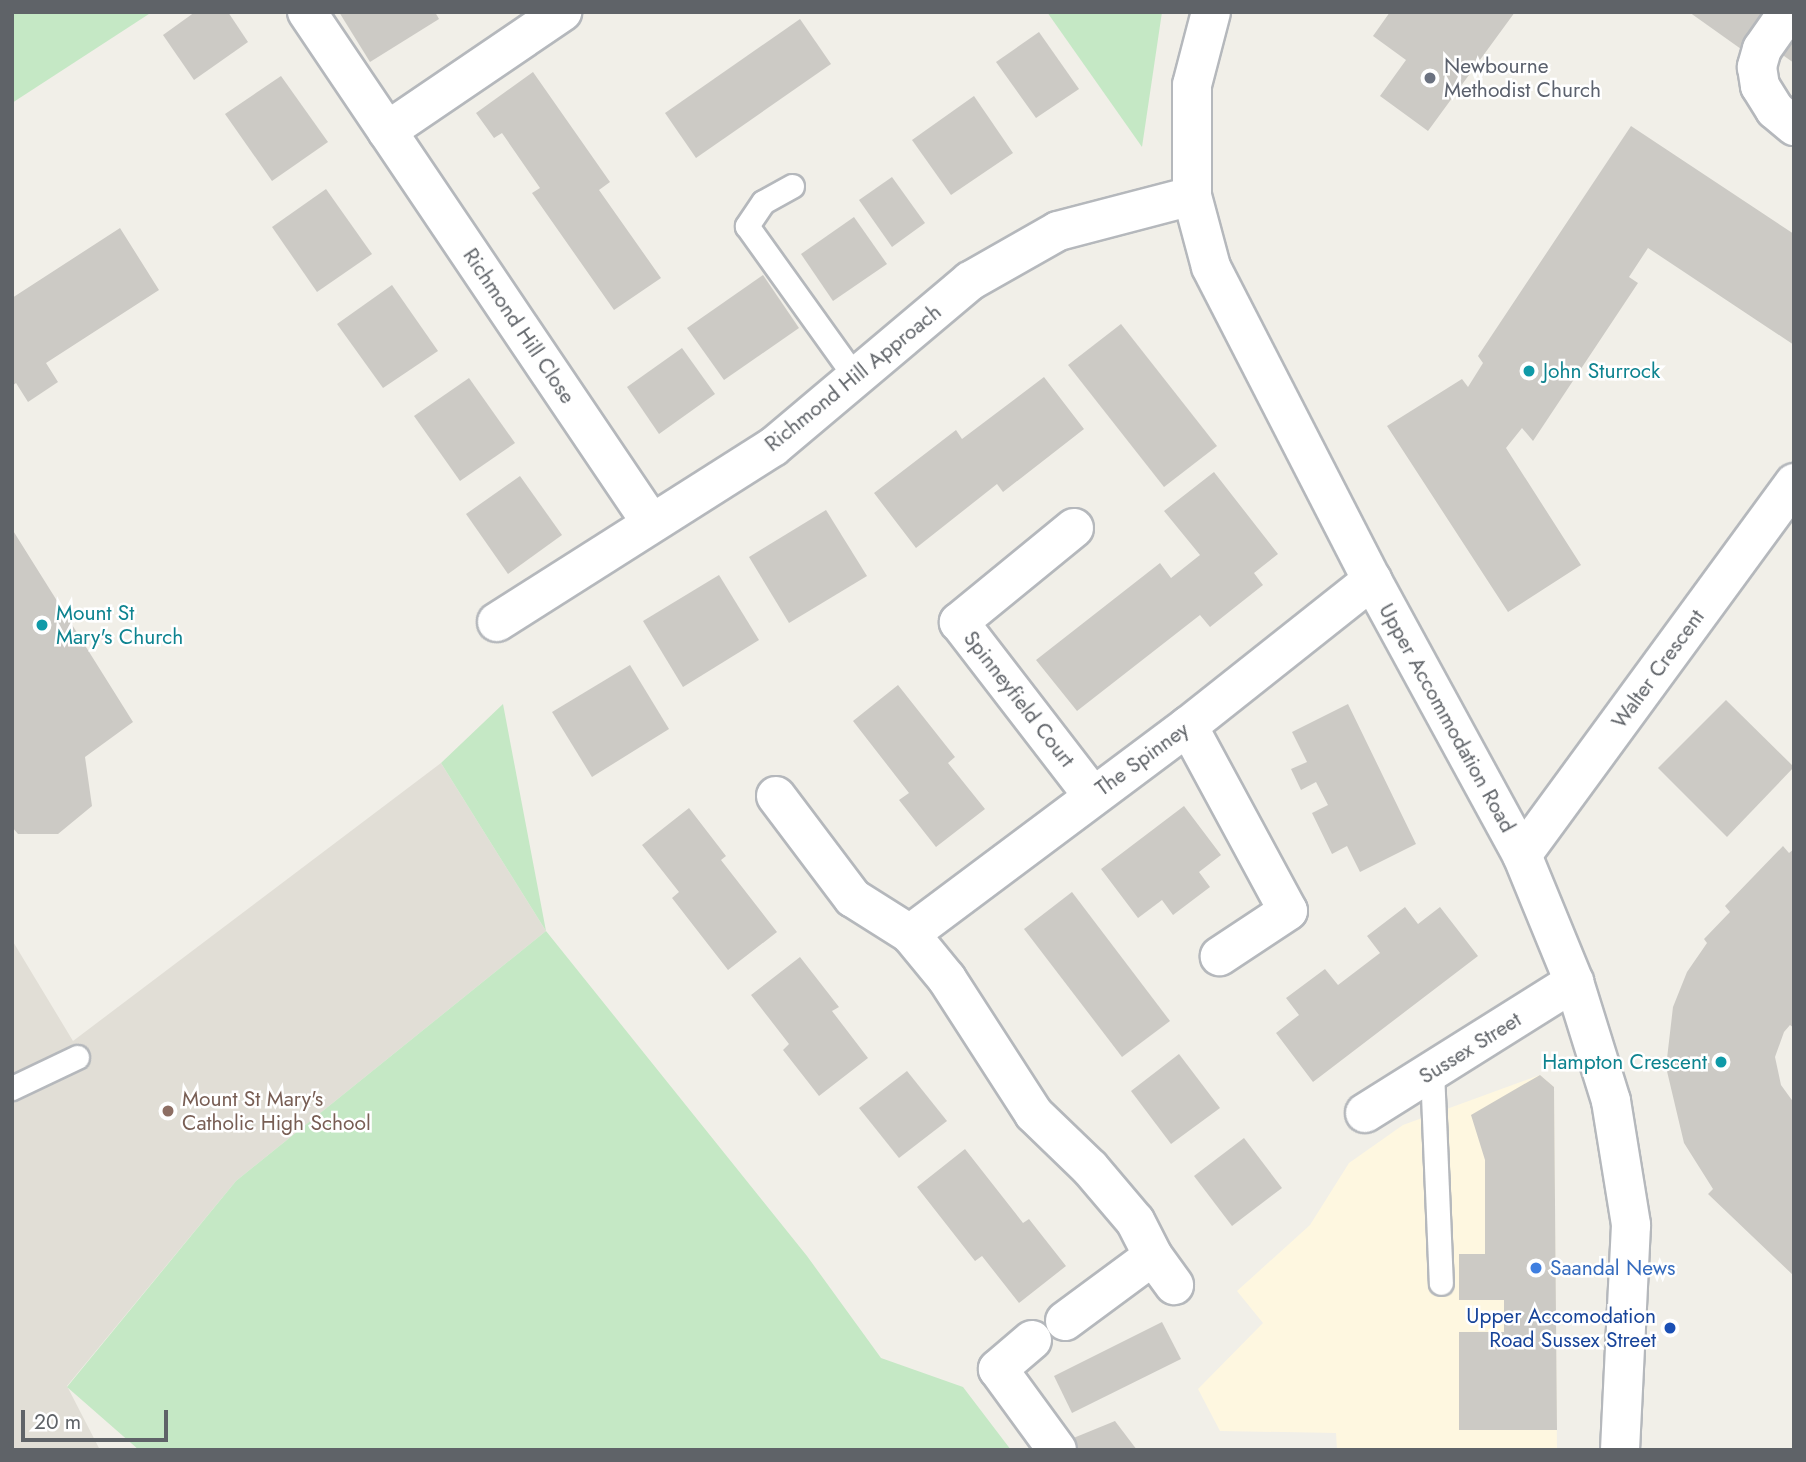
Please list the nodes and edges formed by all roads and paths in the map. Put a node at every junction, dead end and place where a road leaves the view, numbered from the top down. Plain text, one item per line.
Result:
1 (307, 12) edge
2 (562, 12) edge
3 (1211, 12) edge
4 (1788, 12) edge
5 (1794, 126) edge
6 (387, 131) junction
7 (792, 186) dead end
8 (1192, 196) junction
9 (856, 378) junction
10 (1794, 484) edge
11 (650, 521) junction
12 (1074, 528) dead end
13 (1372, 580) junction
14 (497, 622) dead end
15 (1188, 726) junction
16 (1092, 795) junction
17 (776, 796) dead end
18 (1522, 855) junction
19 (911, 934) junction
20 (1220, 956) dead end
21 (1574, 982) junction
22 (77, 1058) dead end
23 (1432, 1071) junction
24 (12, 1088) edge
25 (1365, 1113) dead end
26 (1441, 1283) dead end
27 (1065, 1321) dead end
28 (1032, 1340) dead end
29 (1057, 1450) edge
30 (1620, 1450) edge

1 - 6 street, Richmond Hill Close
2 - 6 street
3 - 8 street, Upper Accommodation Road
4 - 5 street
6 - 11 street, Richmond Hill Close
7 - 9 lane
8 - 9 street, Richmond Hill Approach
8 - 13 street, Upper Accommodation Road
9 - 11 street, Richmond Hill Approach
10 - 18 street, Walter Crescent
11 - 14 street, Richmond Hill Approach
12 - 16 street, Spinneyfield Court
13 - 15 street, The Spinney
13 - 18 street, Upper Accommodation Road
15 - 16 street, The Spinney
15 - 20 street
16 - 19 street, The Spinney
17 - 19 street
18 - 21 street, Upper Accommodation Road
19 - 27 street
21 - 23 street, Sussex Street
21 - 30 street, Upper Accommodation Road
22 - 24 lane
23 - 25 street, Sussex Street
23 - 26 lane
28 - 29 street

